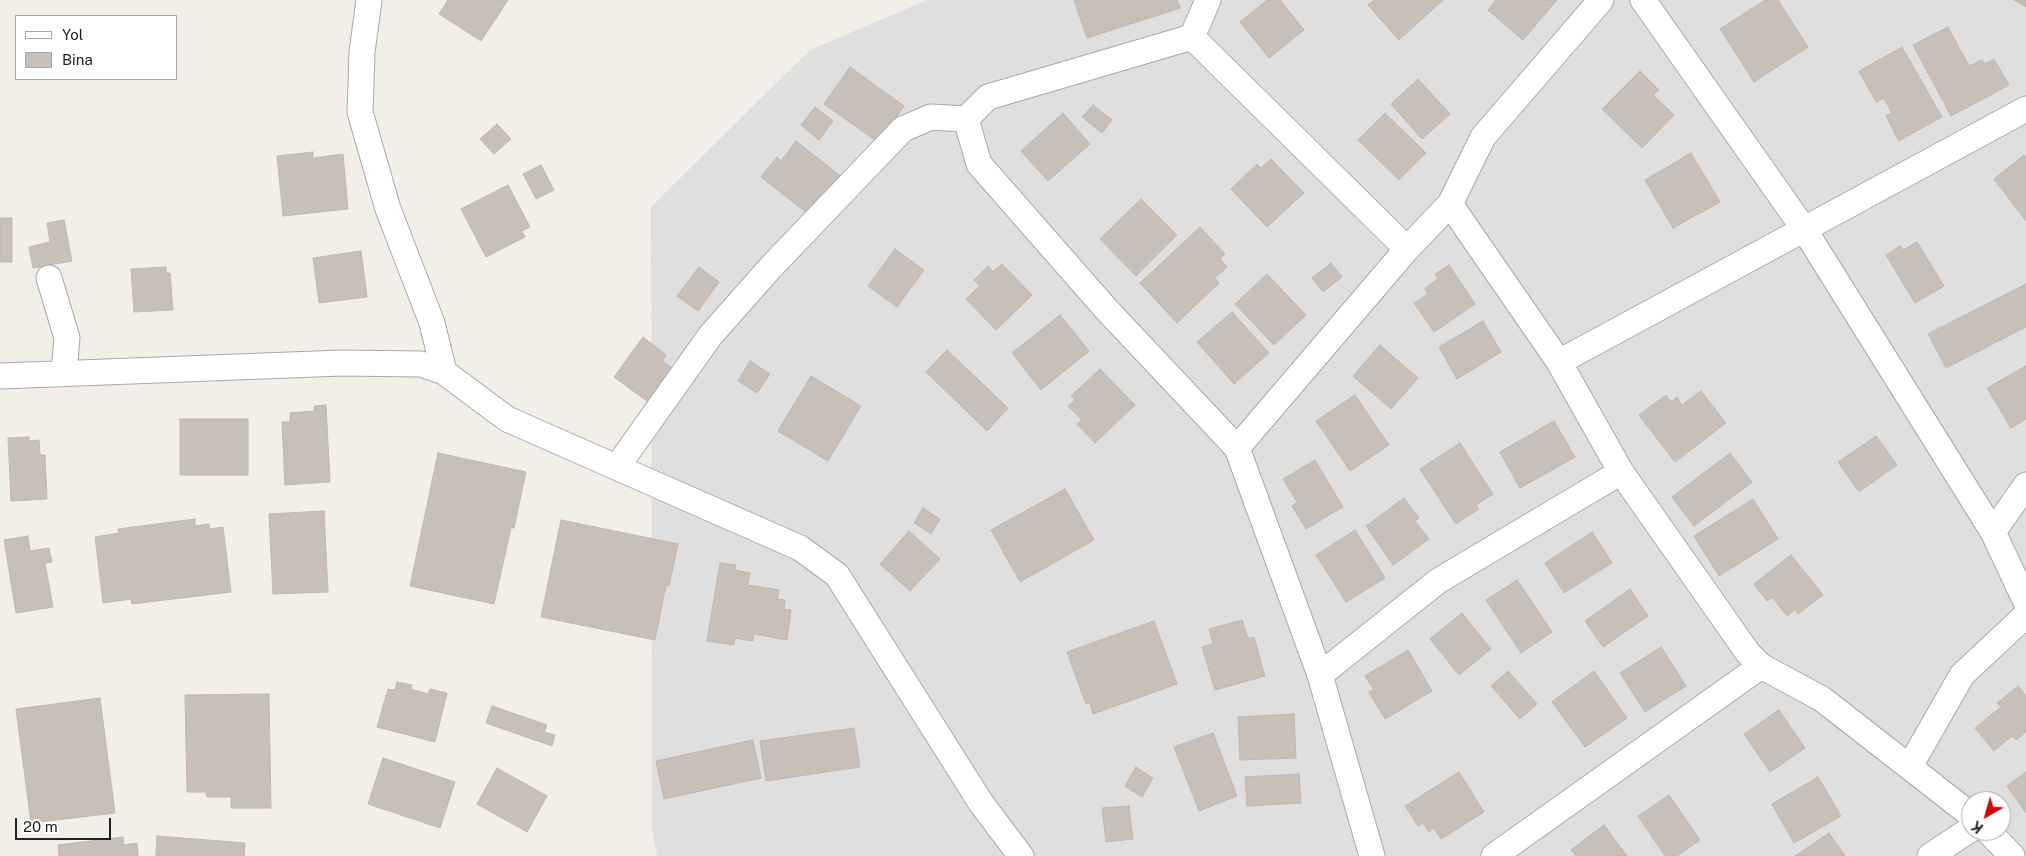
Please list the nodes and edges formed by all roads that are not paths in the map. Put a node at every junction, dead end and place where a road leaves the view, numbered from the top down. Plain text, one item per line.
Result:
1 (369, 0) edge
2 (1208, 0) edge
3 (1601, 0) edge
4 (1642, 0) edge
5 (1192, 37) junction
6 (2026, 109) edge
7 (966, 119) junction
8 (1450, 204) junction
9 (1804, 229) junction
10 (1407, 249) junction
11 (49, 278) dead end
12 (1559, 362) junction
13 (64, 372) junction
14 (444, 372) junction
15 (0, 376) edge
16 (1237, 448) junction
17 (617, 467) junction
18 (1621, 472) junction
19 (2026, 485) edge
20 (1993, 532) junction
21 (2026, 602) edge
22 (2026, 615) edge
23 (1761, 666) junction
24 (1320, 675) junction
25 (1910, 766) junction
26 (1961, 808) edge
27 (1961, 836) edge
28 (1998, 841) edge
29 (1021, 856) edge
30 (1372, 856) edge
31 (1494, 856) edge
32 (1930, 856) edge
33 (2012, 856) edge

1 - 14 street
2 - 5 street
3 - 8 street
4 - 9 street
5 - 7 street
5 - 10 street
6 - 9 street
7 - 16 street
7 - 17 street
8 - 10 street
8 - 12 street
9 - 12 street
9 - 20 street
10 - 16 street
11 - 13 street
12 - 18 street
13 - 14 street
13 - 15 street
14 - 17 street
16 - 24 street
17 - 29 street
18 - 23 street
18 - 24 street
19 - 20 street
20 - 21 street
22 - 25 street
23 - 25 street
23 - 31 street
24 - 30 street
25 - 26 street
27 - 32 street
28 - 33 street

